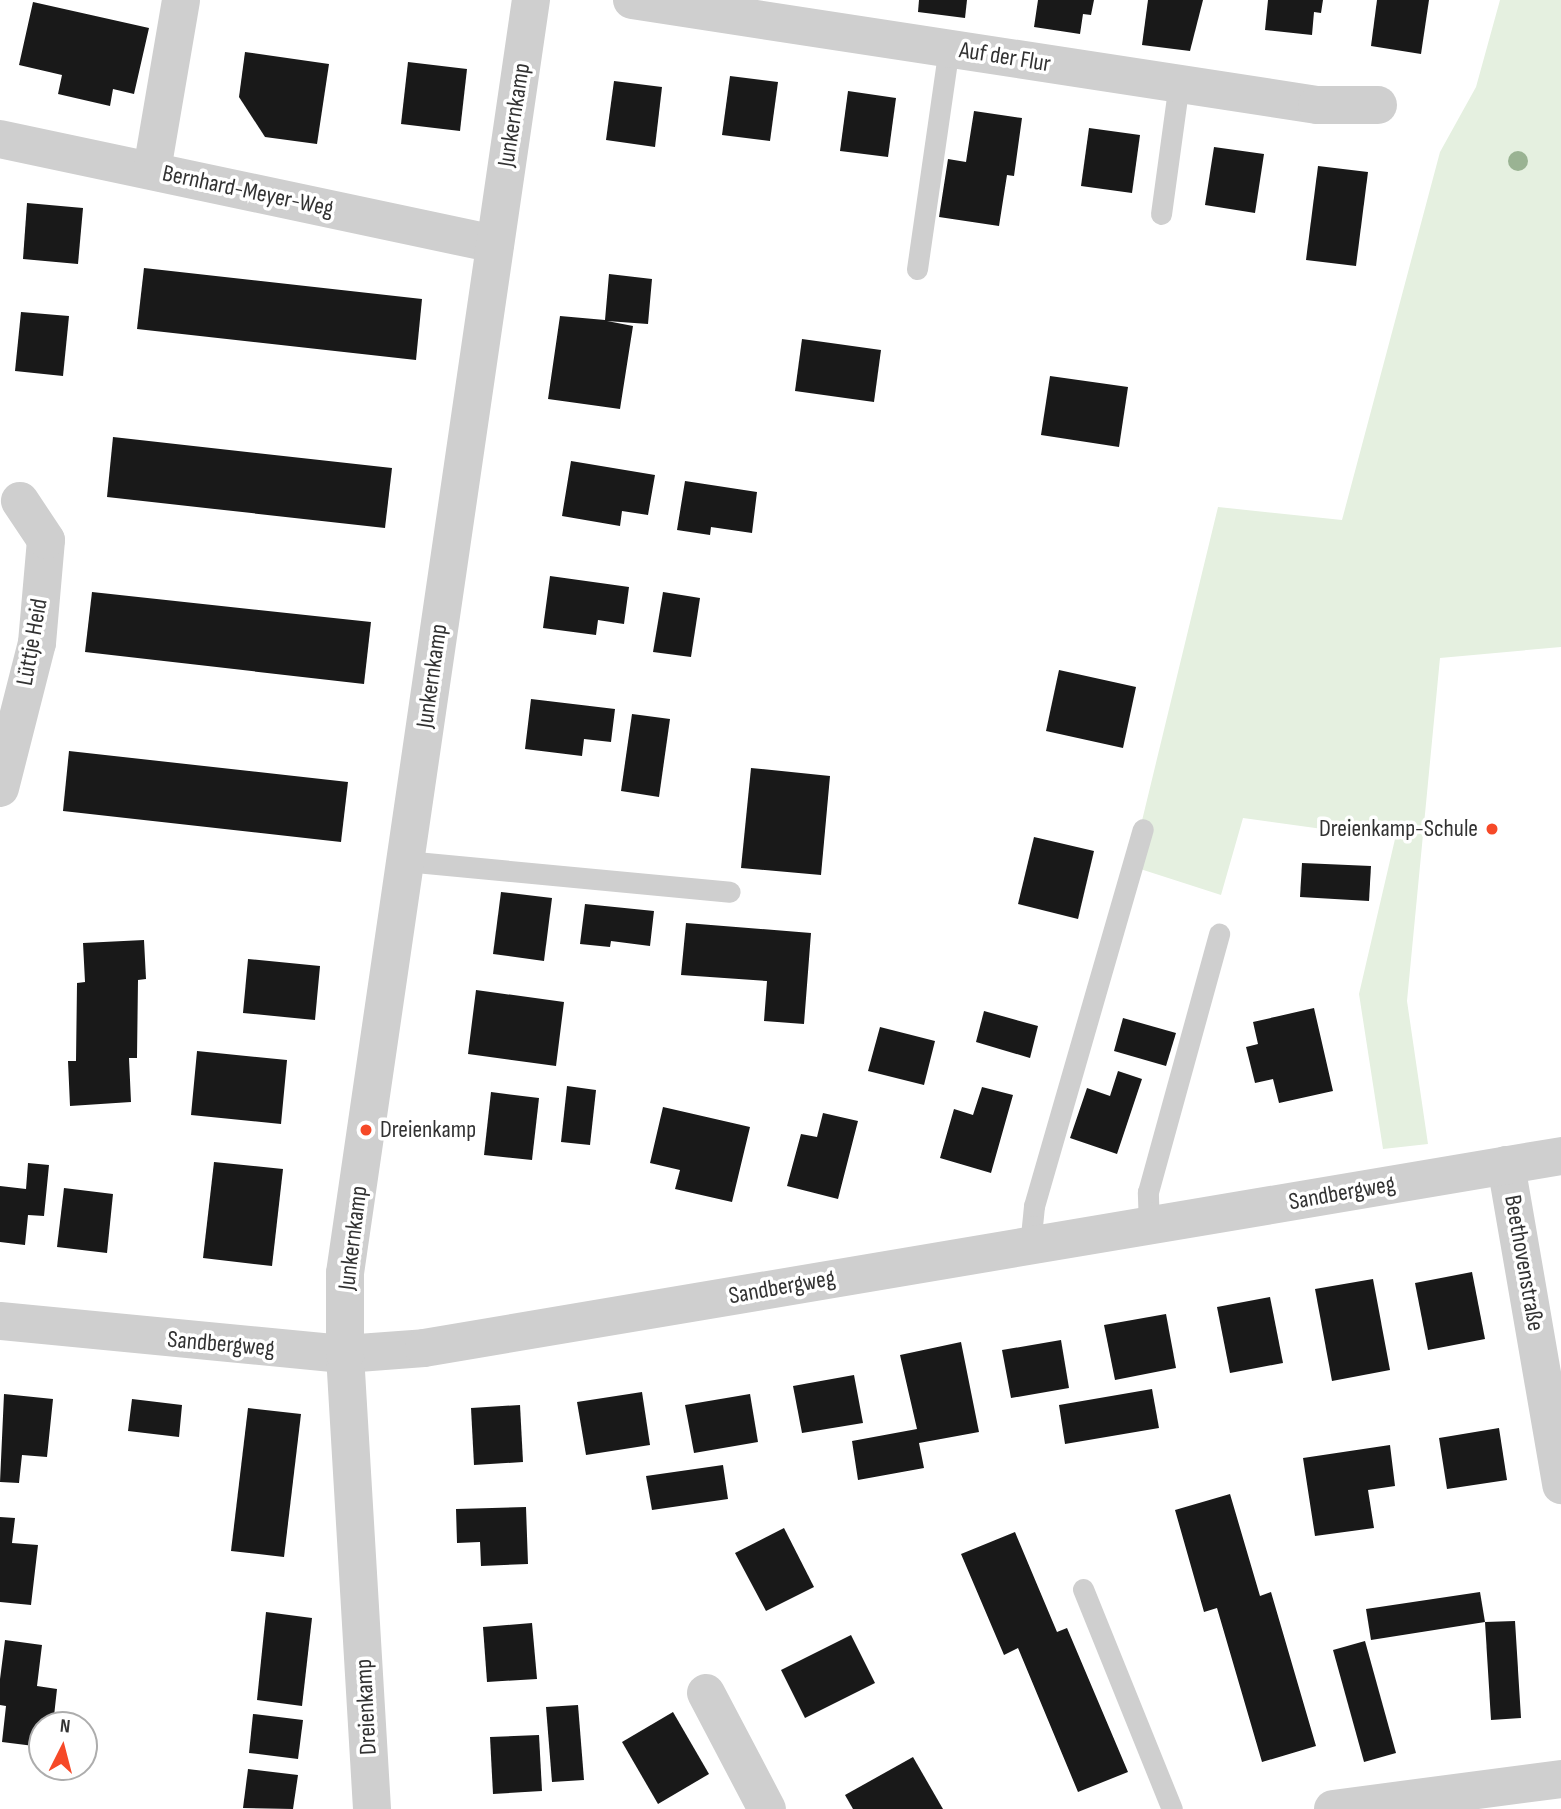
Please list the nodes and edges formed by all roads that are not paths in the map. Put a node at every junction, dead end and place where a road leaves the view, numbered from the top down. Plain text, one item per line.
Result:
1 (181, 0) edge
2 (531, 0) edge
3 (632, 0) edge
4 (949, 48) junction
5 (1179, 83) junction
6 (1378, 105) dead end
7 (0, 139) edge
8 (152, 170) junction
9 (1161, 214) dead end
10 (495, 244) junction
11 (917, 269) dead end
12 (20, 501) dead end
13 (0, 789) edge
14 (1143, 829) dead end
15 (405, 861) junction
16 (730, 892) dead end
17 (1219, 934) dead end
18 (1561, 1156) edge
19 (1506, 1165) junction
20 (1149, 1226) junction
21 (1030, 1245) junction
22 (0, 1321) edge
23 (345, 1354) junction
24 (1558, 1434) edge
25 (1561, 1485) edge
26 (1083, 1589) dead end
27 (706, 1693) dead end
28 (1561, 1779) edge
29 (1442, 1802) edge
30 (372, 1809) edge
31 (767, 1809) edge
32 (1172, 1809) edge
33 (1334, 1809) edge

1 - 8 street
2 - 10 street, Junkernkamp
3 - 4 street, Auf der Flur
4 - 5 street, Auf der Flur
4 - 11 lane
5 - 6 street, Auf der Flur
5 - 9 lane
7 - 8 street, Bernhard-Meyer-Weg
8 - 10 street, Bernhard-Meyer-Weg
10 - 15 street, Junkernkamp
12 - 13 street, Lüttje Heid
14 - 21 lane
15 - 16 lane
15 - 23 street, Junkernkamp
17 - 20 lane
18 - 19 street, Sandbergweg
19 - 20 street, Sandbergweg
19 - 24 street, Beethovenstraße
20 - 21 street, Sandbergweg
21 - 23 street, Sandbergweg
22 - 23 street, Sandbergweg
23 - 30 street, Dreienkamp
24 - 25 street, Beethovenstraße
26 - 32 lane
27 - 31 street
28 - 29 street
29 - 33 street

